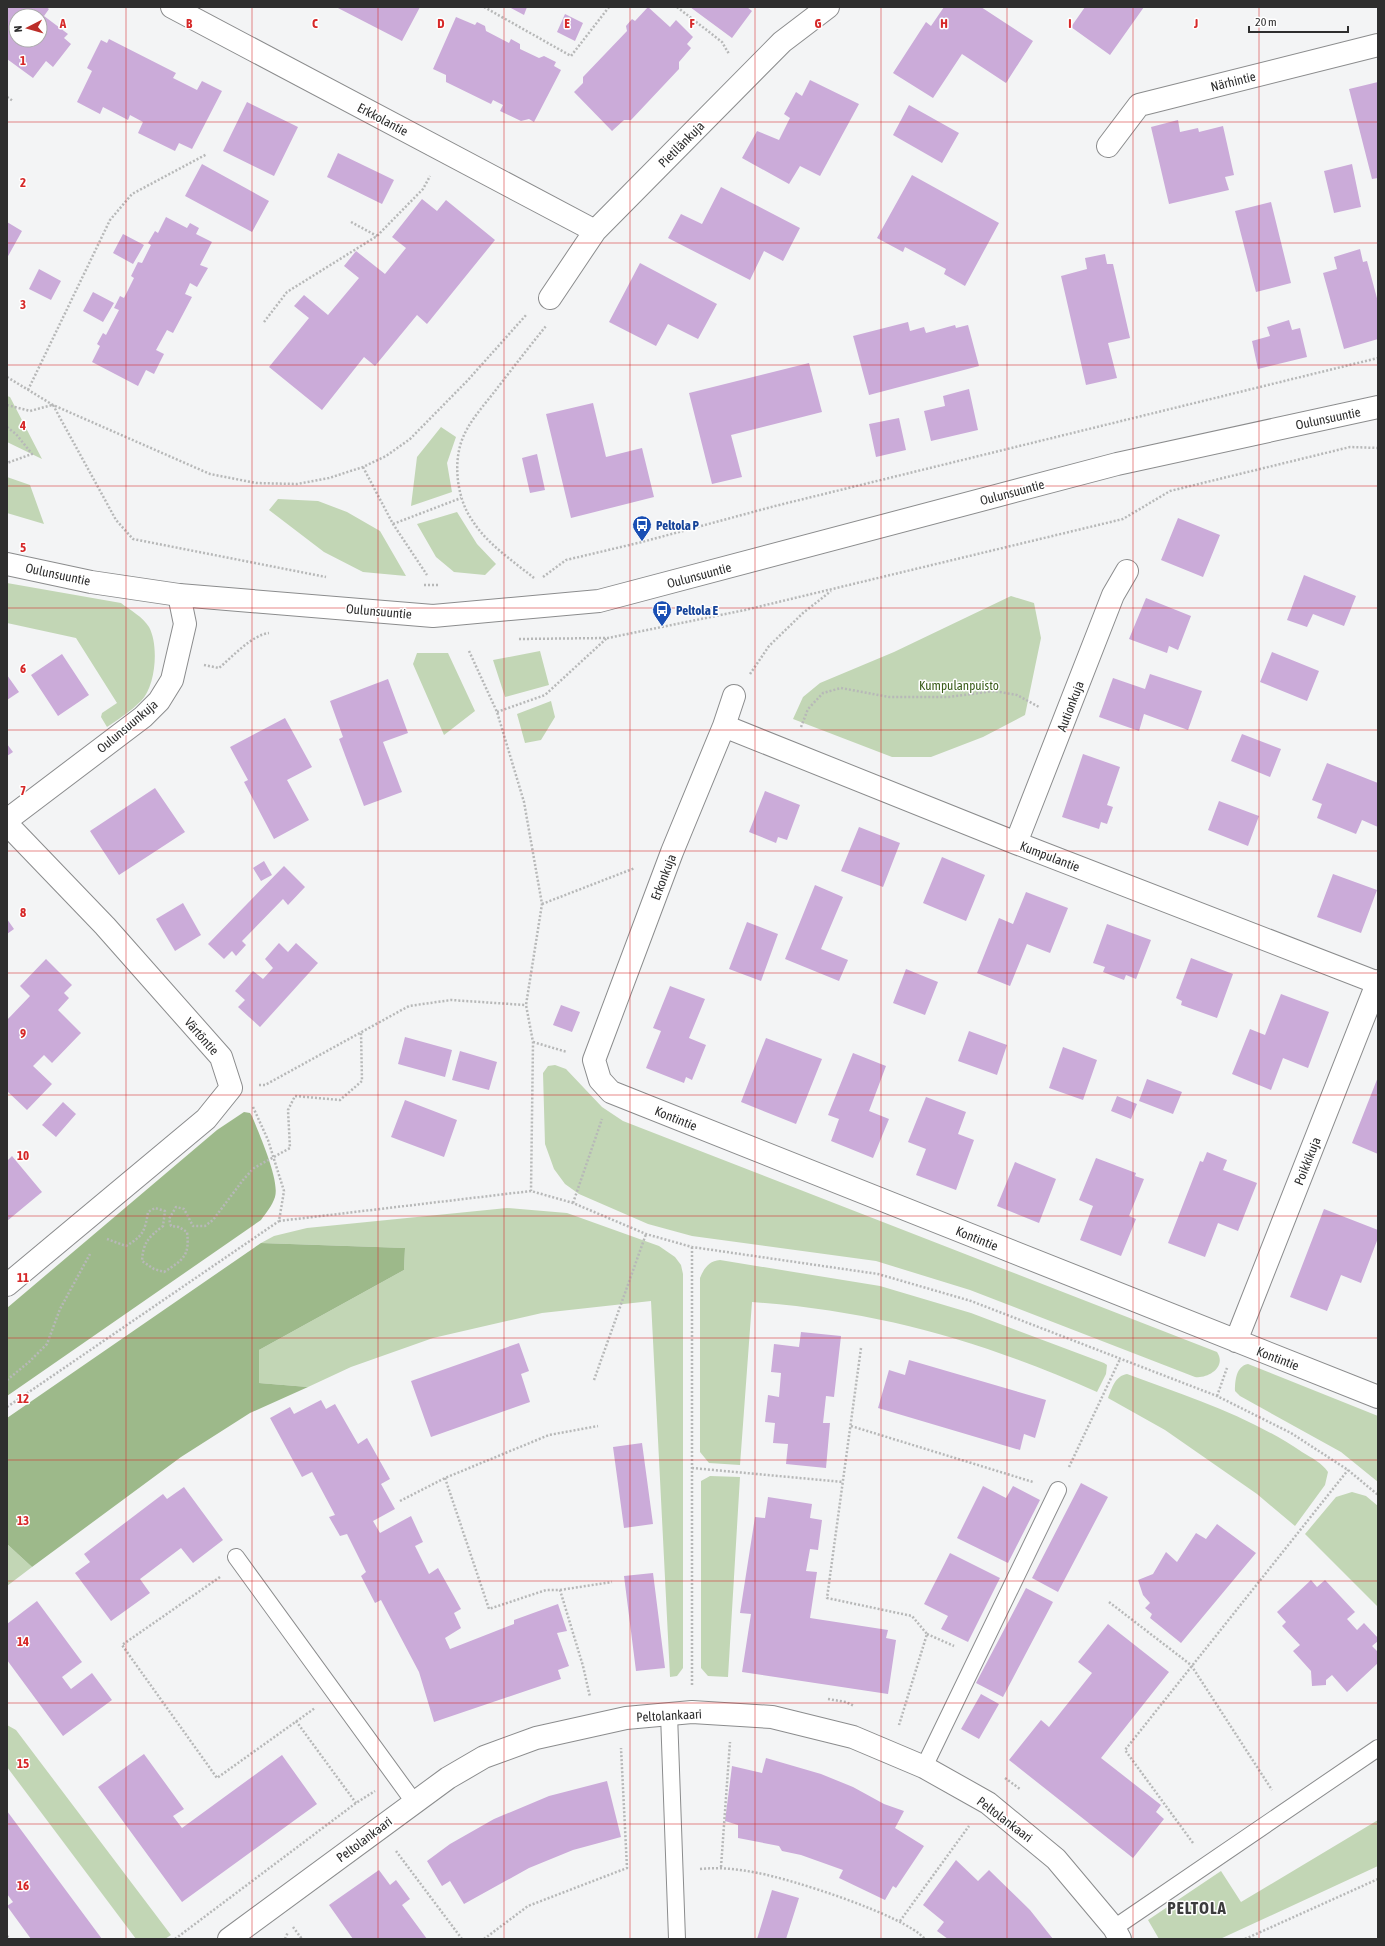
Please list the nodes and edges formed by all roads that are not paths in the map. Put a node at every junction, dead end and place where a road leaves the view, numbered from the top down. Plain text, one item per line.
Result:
1 (172, 7) edge
2 (828, 7) edge
3 (1378, 45) edge
4 (1108, 146) dead end
5 (595, 231) junction
6 (550, 298) road end
7 (1378, 407) edge
8 (7, 564) edge
9 (1127, 571) dead end
10 (179, 595) junction
11 (734, 696) road end
12 (724, 726) junction
13 (7, 820) edge
14 (7, 824) edge
15 (1016, 843) junction
16 (1378, 982) edge
17 (611, 1092) joint
18 (7, 1285) edge
19 (1236, 1341) junction
20 (1378, 1397) edge
21 (1058, 1490) road end
22 (238, 1560) road end
23 (669, 1714) junction
24 (1378, 1748) edge
25 (924, 1767) junction
26 (414, 1802) junction
27 (1117, 1934) edge
28 (234, 1938) edge
29 (678, 1939) edge

1 - 5 street, Erkkolantie
2 - 5 street, Pietilänkuja
3 - 4 street, Närhintie
5 - 6 street, Pietilänkuja
7 - 10 street, Oulunsuuntie
8 - 10 street, Oulunsuuntie
9 - 15 street, Autionkuja
10 - 13 street, Oulunsuunkuja
11 - 12 street, Erkonkuja
12 - 15 street, Kumpulantie
12 - 17 street, Erkonkuja
14 - 18 street, Värtöntie
15 - 16 street, Kumpulantie
16 - 19 street, Poikkikuja
17 - 19 street, Kontintie
19 - 20 street, Kontintie
21 - 25 lane
22 - 26 lane
23 - 25 street, Peltolankaari
23 - 26 street, Peltolankaari
23 - 29 lane
24 - 27 lane
25 - 27 street, Peltolankaari
26 - 28 street, Peltolankaari

